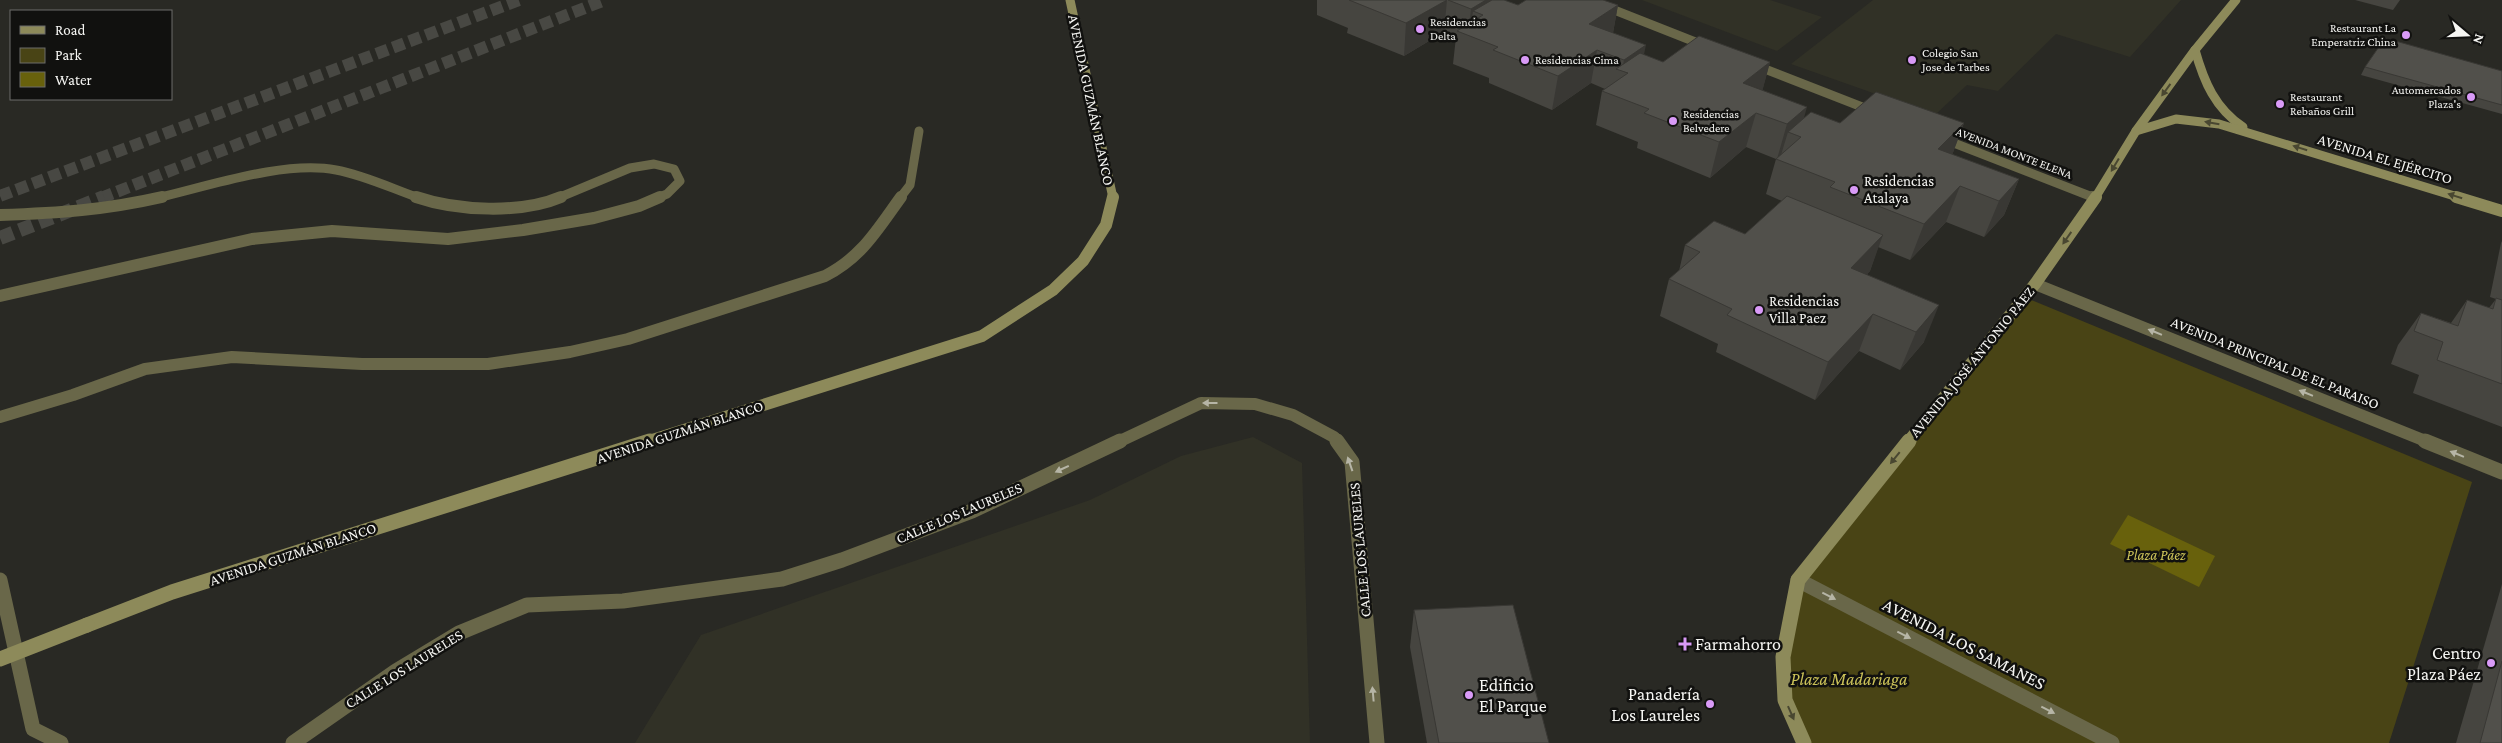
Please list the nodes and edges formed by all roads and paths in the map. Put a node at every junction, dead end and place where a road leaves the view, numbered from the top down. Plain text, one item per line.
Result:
1 (1070, 0) edge
2 (1589, 0) edge
3 (2236, 0) edge
4 (1718, 50) edge
5 (2195, 50) junction
6 (1745, 61) edge
7 (1883, 115) edge
8 (919, 131) dead end
9 (2136, 131) junction
10 (1929, 133) edge
11 (2259, 135) junction
12 (2095, 198) junction
13 (2502, 211) edge
14 (0, 215) edge
15 (2035, 284) junction
16 (0, 296) edge
17 (0, 417) edge
18 (2502, 472) edge
19 (0, 580) edge
20 (1798, 580) junction
21 (0, 659) edge
22 (61, 743) edge
23 (293, 743) edge
24 (1377, 743) edge
25 (1804, 743) edge
26 (2112, 743) edge

1 - 21 main road, AVENIDA GUZMÁN BLANCO, bridge
2 - 4 street
3 - 5 main road, AVENIDA JOSÉ ANTONIO PÁEZ
5 -> 9 main road, AVENIDA JOSÉ ANTONIO PÁEZ
5 - 11 main road, AVENIDA EL EJÉRCITO
6 - 7 street
8 - 17 street
11 -> 9 main road, AVENIDA EL EJÉRCITO
9 -> 12 main road, AVENIDA JOSÉ ANTONIO PÁEZ
10 - 12 street, AVENIDA MONTE ELENA
13 -> 11 main road, AVENIDA EL EJÉRCITO
12 -> 15 main road, AVENIDA JOSÉ ANTONIO PÁEZ
14 - 16 street
18 -> 15 street, AVENIDA PRINCIPAL DE EL PARAISO
15 -> 20 main road, AVENIDA JOSÉ ANTONIO PÁEZ
19 - 22 street
20 -> 25 main road, AVENIDA JOSÉ ANTONIO PÁEZ
20 -> 26 street, AVENIDA LOS SAMANES
24 -> 23 street, CALLE LOS LAURELES

